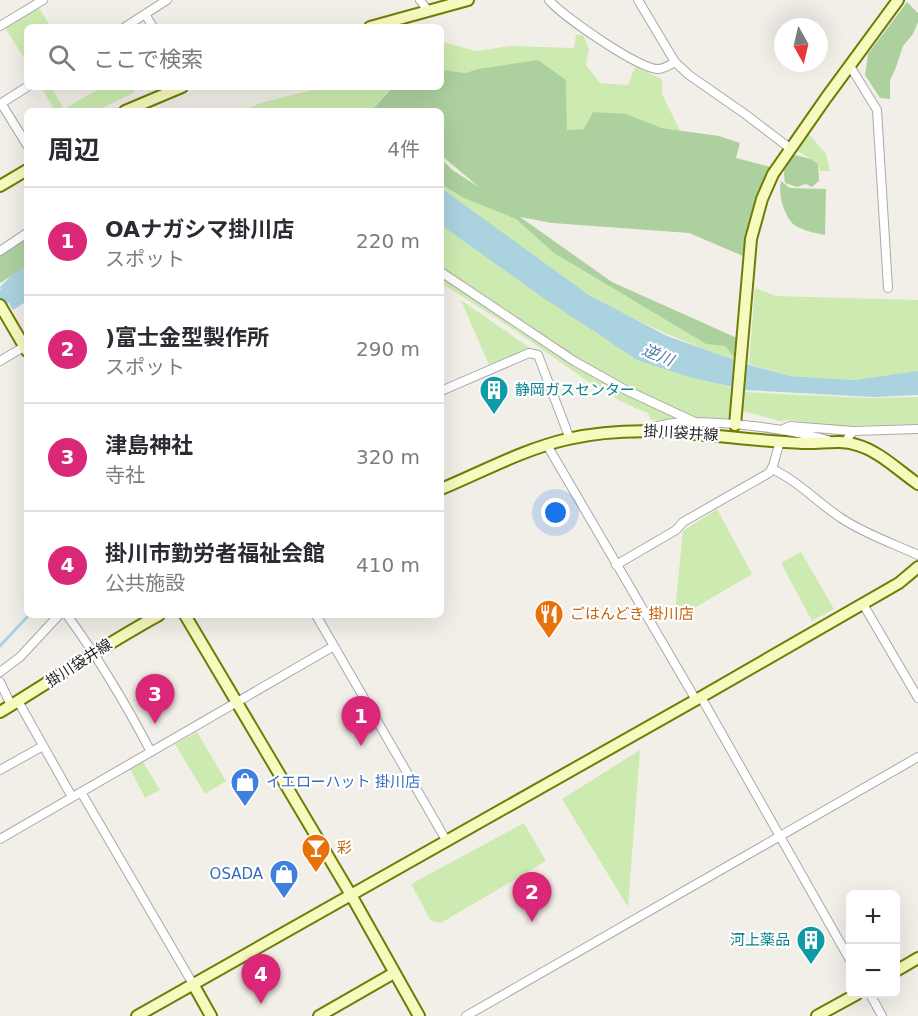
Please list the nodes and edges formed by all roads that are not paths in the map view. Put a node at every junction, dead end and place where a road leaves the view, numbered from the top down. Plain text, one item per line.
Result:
1 (43, 0) edge
2 (167, 0) edge
3 (420, 0) edge
4 (468, 0) edge
5 (549, 0) edge
6 (638, 0) edge
7 (898, 0) edge
8 (428, 10) junction
9 (145, 14) junction
10 (130, 24) edge
11 (151, 24) edge
12 (380, 24) edge
13 (0, 26) edge
14 (675, 62) junction
15 (850, 66) junction
16 (24, 89) edge
17 (175, 90) edge
18 (0, 104) edge
19 (132, 108) edge
20 (24, 140) edge
21 (791, 149) junction
22 (24, 172) edge
23 (0, 186) edge
24 (24, 235) edge
25 (0, 251) edge
26 (444, 274) edge
27 (888, 288) dead end
28 (0, 305) edge
29 (24, 344) edge
30 (24, 347) edge
31 (0, 361) edge
32 (444, 390) edge
33 (736, 421) junction
34 (697, 423) junction
35 (918, 429) edge
36 (637, 430) junction
37 (854, 431) junction
38 (780, 435) junction
39 (570, 439) junction
40 (841, 442) junction
41 (547, 445) junction
42 (772, 469) junction
43 (918, 484) edge
44 (444, 488) edge
45 (918, 555) edge
46 (616, 565) junction
47 (918, 567) edge
48 (863, 604) junction
49 (56, 618) edge
50 (69, 618) edge
51 (154, 618) edge
52 (187, 618) edge
53 (318, 618) edge
54 (334, 646) junction
55 (94, 653) junction
56 (0, 672) edge
57 (0, 682) edge
58 (918, 698) edge
59 (698, 699) junction
60 (236, 702) junction
61 (15, 703) junction
62 (0, 712) edge
63 (43, 746) junction
64 (151, 752) junction
65 (918, 757) edge
66 (0, 770) edge
67 (81, 792) junction
68 (72, 797) junction
69 (780, 836) junction
70 (0, 839) edge
71 (446, 840) junction
72 (351, 895) junction
73 (846, 953) edge
74 (918, 958) edge
75 (900, 969) edge
76 (394, 973) junction
77 (193, 984) junction
78 (848, 998) edge
79 (873, 998) edge
80 (137, 1016) edge
81 (211, 1016) edge
82 (319, 1016) edge
83 (419, 1016) edge
84 (466, 1016) edge
85 (817, 1016) edge
86 (882, 1016) edge

1 - 13 street
2 - 9 street
3 - 8 street
4 - 8 street
5 - 14 street
6 - 14 street
7 - 15 street
8 - 12 street
9 - 10 street
9 - 11 street
14 - 21 street
15 - 21 street
15 - 27 street
16 - 18 street
17 - 19 street
18 - 20 street
21 - 33 street
22 - 23 street
24 - 25 street
26 - 34 street
28 - 29 street
30 - 31 street
32 - 39 street
33 - 34 street
33 - 38 street
34 - 36 street
35 - 37 street
36 - 38 street, 掛川袋井線
36 - 39 street, 掛川袋井線
37 - 38 street
37 - 40 street
38 - 40 street, 掛川袋井線
38 - 42 street
39 - 41 street, 掛川袋井線
40 - 43 street, 掛川袋井線
41 - 44 street, 掛川袋井線
41 - 46 street
42 - 45 street
42 - 46 street
46 - 59 street
47 - 48 street
48 - 58 street
48 - 59 street
49 - 56 street
50 - 55 street
51 - 55 street, 掛川袋井線
52 - 60 street
53 - 54 street
54 - 60 street
54 - 71 street
55 - 61 street, 掛川袋井線
55 - 64 street
57 - 61 street
59 - 69 street
59 - 71 street
60 - 64 street
60 - 72 street
61 - 62 street, 掛川袋井線
61 - 63 street
63 - 66 street
63 - 68 street
64 - 67 street
65 - 69 street
67 - 68 street
67 - 77 street
68 - 70 street
69 - 73 street
69 - 84 street
71 - 72 street
72 - 76 street
72 - 77 street
74 - 75 street
76 - 82 street
76 - 83 street
77 - 80 street
77 - 81 street
78 - 85 street
79 - 86 street

